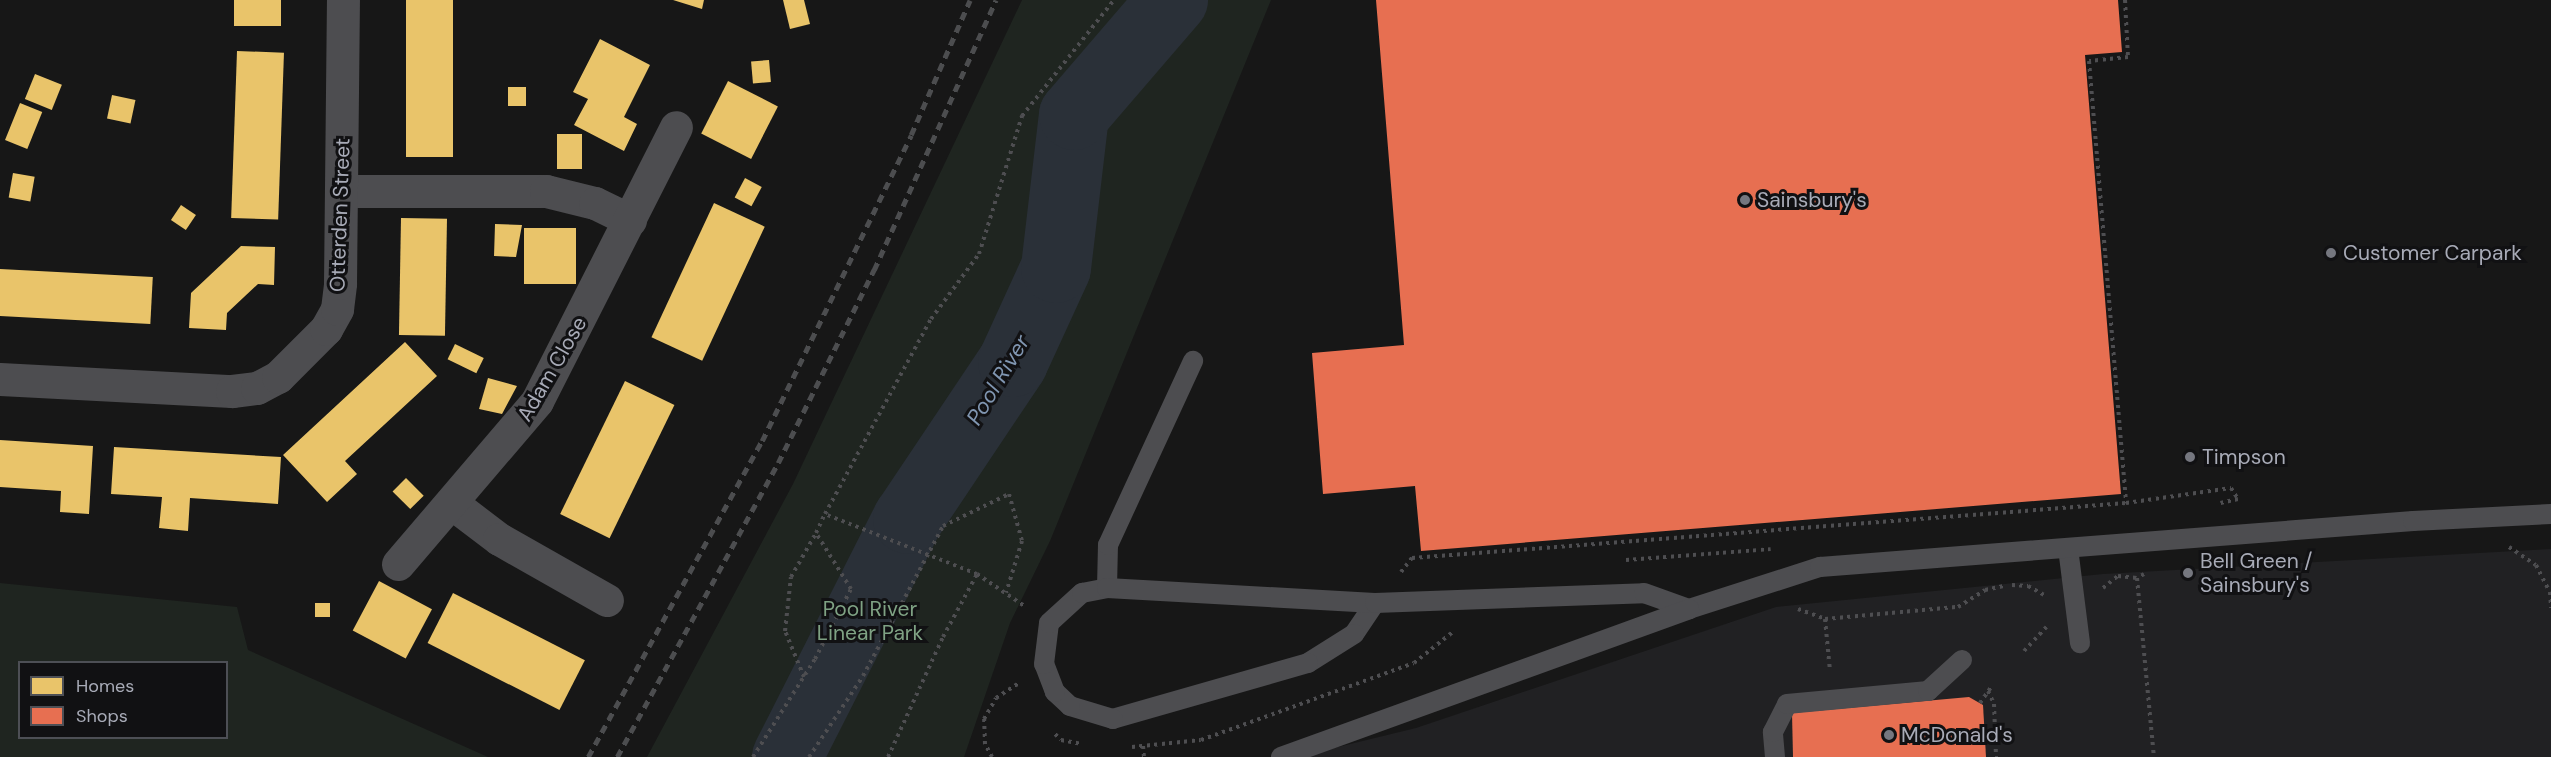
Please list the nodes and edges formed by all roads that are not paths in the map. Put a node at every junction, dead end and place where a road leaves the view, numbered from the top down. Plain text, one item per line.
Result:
1 (344, 0) edge
2 (676, 127) dead end
3 (342, 191) junction
4 (630, 220) junction
5 (1193, 362) dead end
6 (0, 379) edge
7 (453, 504) junction
8 (2551, 514) edge
9 (2068, 549) junction
10 (398, 564) dead end
11 (1107, 588) junction
12 (607, 600) dead end
13 (1375, 603) junction
14 (1689, 609) junction
15 (2080, 643) dead end
16 (1962, 660) dead end
17 (1281, 757) edge
18 (1775, 757) edge

1 - 3 street, Otterden Street
2 - 4 street, Adam Close
3 - 4 street
3 - 6 street, Otterden Street
4 - 7 street, Adam Close
5 - 11 lane
7 - 10 street, Adam Close
7 - 12 street
8 - 9 lane
9 - 14 lane
9 - 15 lane
11 - 13 lane
11 - 13 lane
13 - 14 lane
14 - 17 lane
16 - 18 lane

